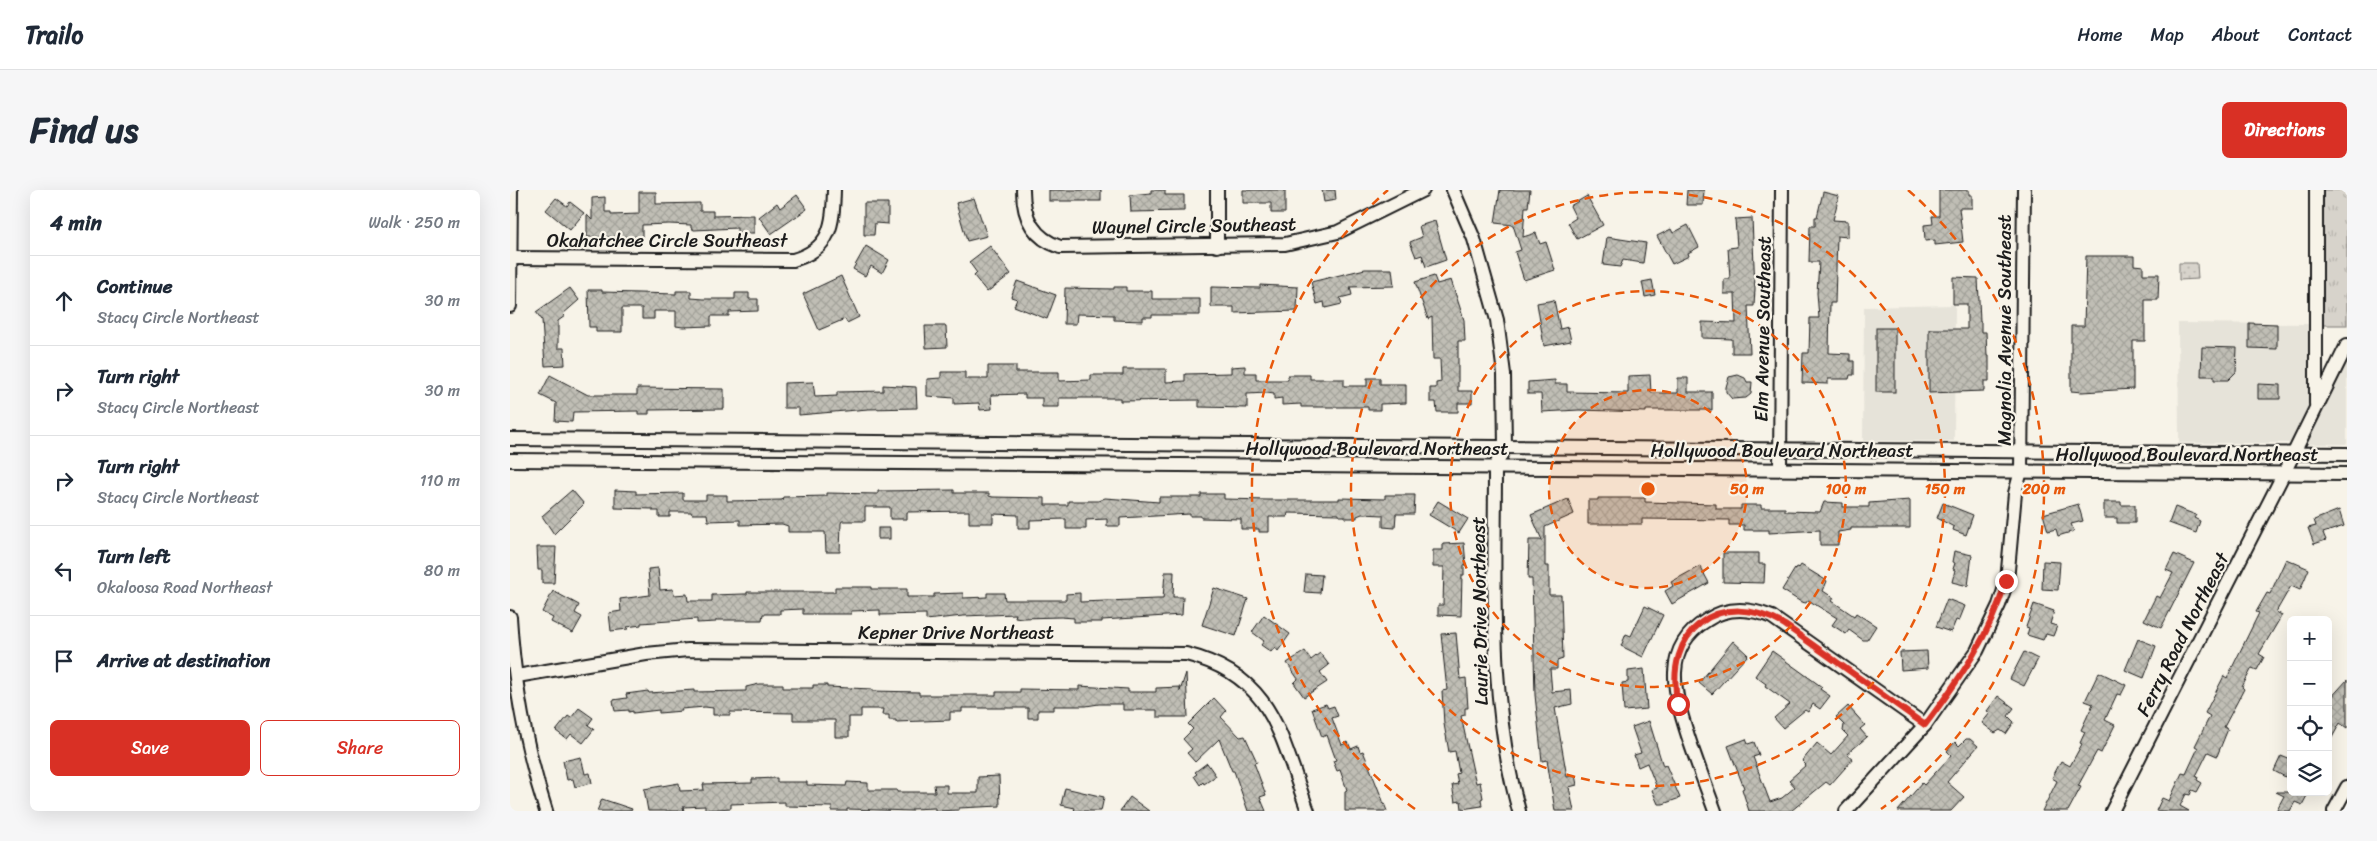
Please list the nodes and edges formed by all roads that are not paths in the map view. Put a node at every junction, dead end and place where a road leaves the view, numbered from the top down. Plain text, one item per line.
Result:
1 (511, 190) edge
2 (834, 190) edge
3 (1023, 190) edge
4 (1217, 190) edge
5 (1423, 190) edge
6 (1452, 190) edge
7 (1782, 190) edge
8 (2024, 190) edge
9 (2316, 190) edge
10 (1217, 246) junction
11 (510, 258) edge
12 (510, 306) edge
13 (2347, 345) edge
14 (2316, 407) junction
15 (510, 439) edge
16 (752, 441) junction
17 (945, 442) junction
18 (1218, 444) junction
19 (1505, 447) junction
20 (1780, 450) junction
21 (2022, 451) junction
22 (2294, 454) junction
23 (2347, 454) edge
24 (510, 460) edge
25 (752, 462) junction
26 (945, 464) junction
27 (1218, 466) junction
28 (1495, 467) junction
29 (1780, 469) junction
30 (2021, 471) junction
31 (2284, 473) junction
32 (2347, 474) edge
33 (510, 617) edge
34 (517, 676) junction
35 (1925, 725) junction
36 (2347, 787) edge
37 (546, 811) edge
38 (1308, 811) edge
39 (1520, 811) edge
40 (1715, 811) edge
41 (1846, 811) edge
42 (2112, 811) edge
43 (2334, 811) edge

1 - 11 street
2 - 11 street, Okahatchee Circle Southeast
3 - 10 street, Waynel Circle Southeast
4 - 10 street
5 - 10 street, Waynel Circle Southeast
6 - 19 street
7 - 20 street, Elm Avenue Southeast
8 - 21 street, Magnolia Avenue Southeast
9 - 14 street
11 - 12 street
13 - 14 street, Ferry Road Northeast
14 - 22 street, Ferry Road Northeast
15 - 16 street, Hollywood Boulevard Northeast
16 - 17 street, Hollywood Boulevard Northeast
16 - 25 street
17 - 18 street, Hollywood Boulevard Northeast
17 - 26 street
18 - 19 street, Hollywood Boulevard Northeast
18 - 27 street, Hollywood Boulevard Northeast
19 - 20 street, Hollywood Boulevard Northeast
19 - 28 street
20 - 21 street, Hollywood Boulevard Northeast
20 - 29 street, Elm Avenue Southeast
21 - 22 street, Hollywood Boulevard Northeast
21 - 30 street, Magnolia Avenue Southeast
22 - 23 street, Hollywood Boulevard Northeast
22 - 31 street, Ferry Road Northeast
24 - 25 street, Hollywood Boulevard Northeast
25 - 26 street, Hollywood Boulevard Northeast
26 - 27 street, Hollywood Boulevard Northeast
27 - 28 street, Hollywood Boulevard Northeast
28 - 29 street, Hollywood Boulevard Northeast
28 - 39 street, Laurie Drive Northeast
29 - 30 street, Hollywood Boulevard Northeast
30 - 31 street, Hollywood Boulevard Northeast
30 - 35 street, Magnolia Avenue Southeast
31 - 32 street, Hollywood Boulevard Northeast
31 - 42 street, Ferry Road Northeast
33 - 34 street
34 - 37 street
34 - 38 street, Kepner Drive Northeast
35 - 40 street
35 - 41 street, Magnolia Avenue Southeast
36 - 43 street

